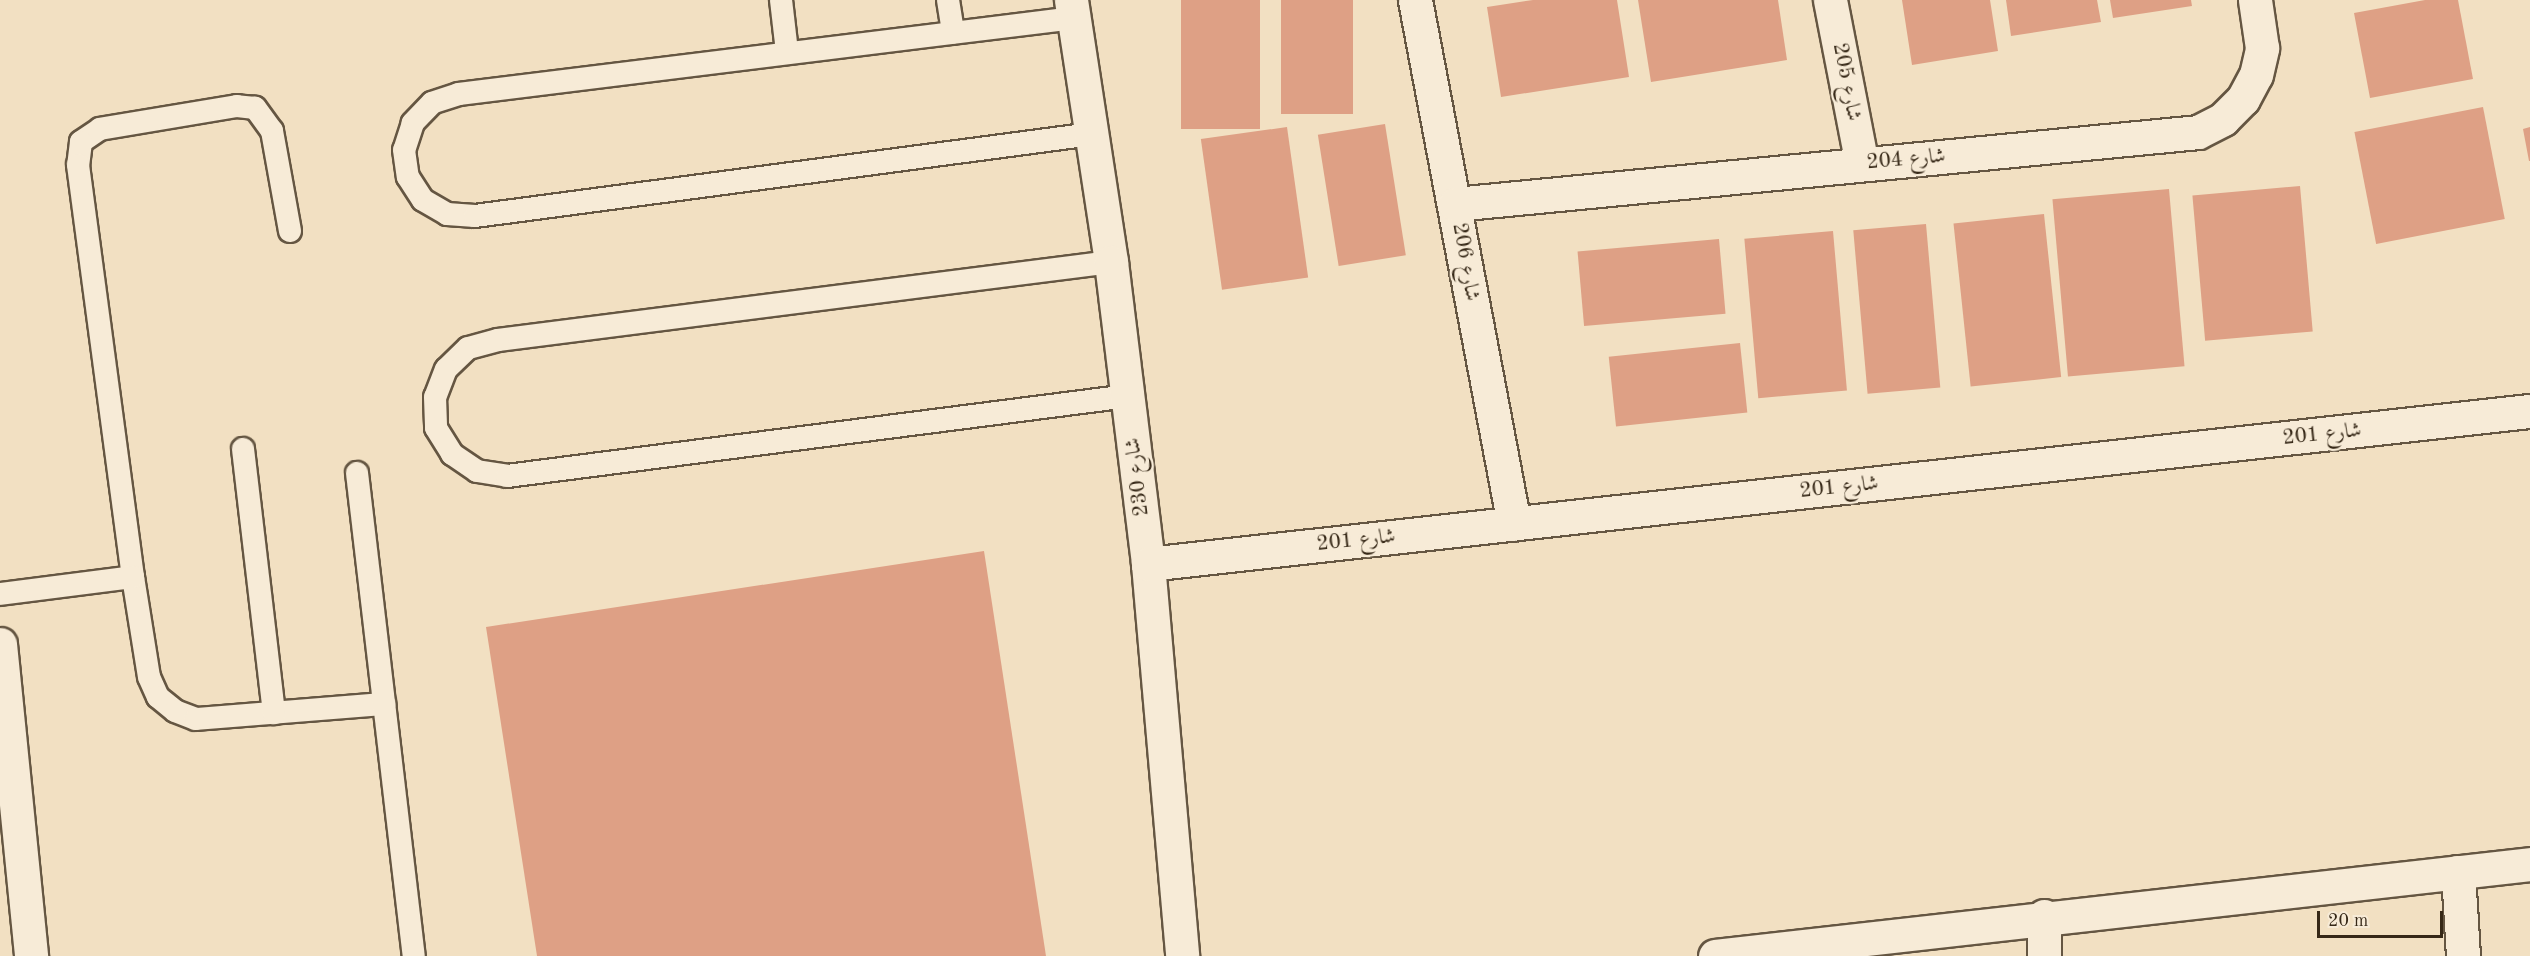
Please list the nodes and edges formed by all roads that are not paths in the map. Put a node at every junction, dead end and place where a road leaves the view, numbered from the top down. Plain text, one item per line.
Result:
1 (781, 0) edge
2 (948, 0) edge
3 (1415, 0) edge
4 (1830, 0) edge
5 (2255, 0) edge
6 (1073, 9) edge
7 (953, 33) junction
8 (787, 52) junction
9 (1092, 134) junction
10 (1862, 164) junction
11 (1455, 204) junction
12 (290, 231) dead end
13 (1111, 262) junction
14 (1128, 396) junction
15 (2530, 411) edge
16 (243, 449) dead end
17 (357, 473) dead end
18 (1514, 524) junction
19 (1148, 564) junction
20 (133, 577) junction
21 (0, 594) edge
22 (0, 644) edge
23 (384, 704) junction
24 (274, 713) junction
25 (2530, 864) edge
26 (2458, 872) junction
27 (2044, 916) junction
28 (31, 956) edge
29 (414, 956) edge
30 (1182, 956) edge
31 (1715, 956) edge
32 (2044, 956) edge
33 (2463, 956) edge

1 - 8 lane
2 - 7 lane
3 - 11 street, شارع 206
4 - 10 street, شارع 205
5 - 10 street, شارع 204
6 - 7 lane
6 - 9 street, شارع 230
7 - 8 lane
8 - 9 lane
9 - 13 street, شارع 230
10 - 11 street, شارع 204
11 - 18 street, شارع 206
12 - 20 lane
13 - 14 street, شارع 230
13 - 14 lane
14 - 19 street, شارع 230
15 - 18 street, شارع 201
16 - 24 lane
17 - 23 lane
18 - 19 street, شارع 201
19 - 30 street, شارع 230
20 - 21 lane
20 - 24 lane
22 - 28 street
23 - 24 lane
23 - 29 lane
25 - 26 street
26 - 27 street
26 - 33 street
27 - 31 street
27 - 32 street

